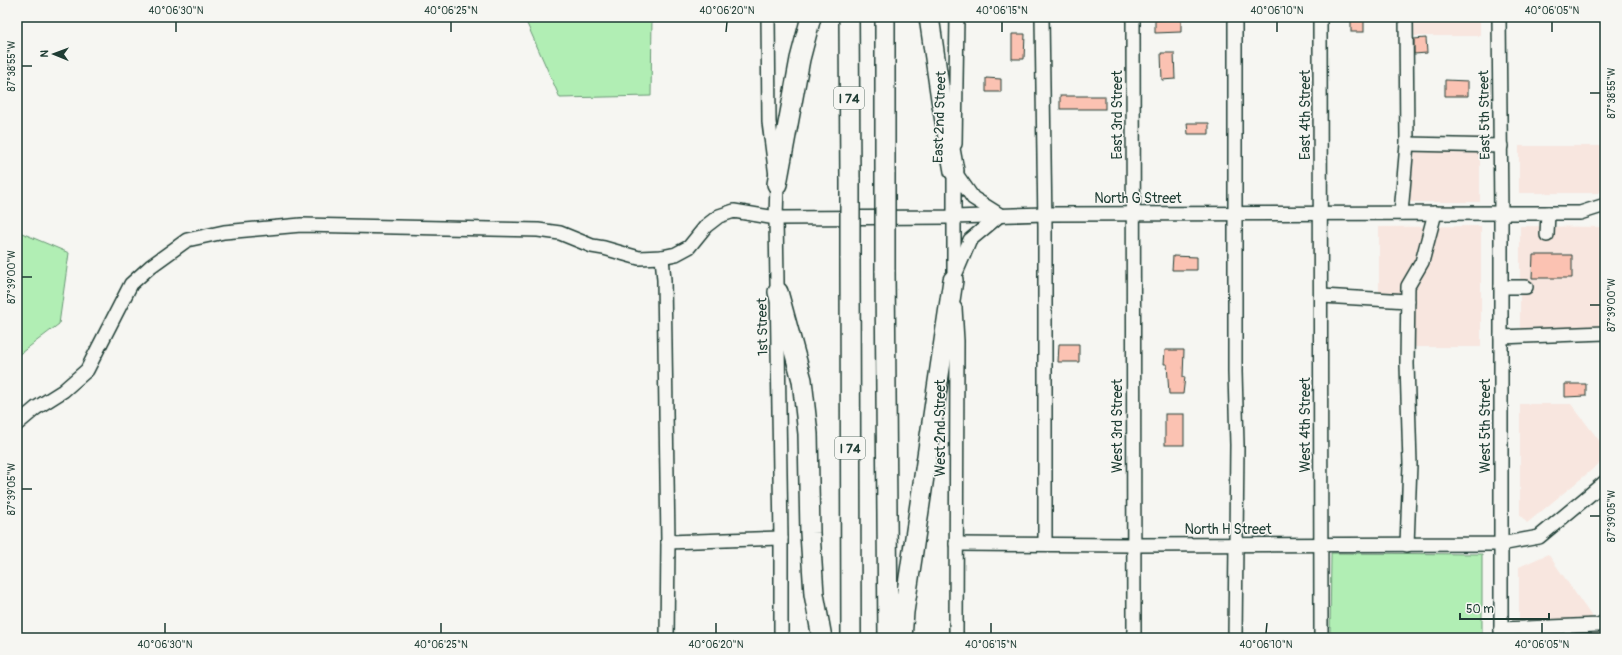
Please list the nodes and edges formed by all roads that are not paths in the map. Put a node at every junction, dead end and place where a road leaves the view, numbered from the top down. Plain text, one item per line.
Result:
1 (768, 17) edge
2 (811, 17) edge
3 (849, 17) edge
4 (885, 17) edge
5 (929, 17) edge
6 (957, 17) edge
7 (1042, 17) edge
8 (1133, 17) edge
9 (1235, 17) edge
10 (1320, 17) edge
11 (1406, 17) edge
12 (1499, 17) edge
13 (1407, 144) junction
14 (1501, 146) junction
15 (954, 171) junction
16 (777, 184) junction
17 (1605, 205) edge
18 (1235, 213) junction
19 (1322, 213) junction
20 (1401, 213) junction
21 (1435, 213) junction
22 (1501, 213) junction
23 (1548, 213) junction
24 (1045, 214) junction
25 (1133, 214) junction
26 (1000, 215) junction
27 (954, 217) junction
28 (776, 218) junction
29 (1547, 235) dead end
30 (662, 257) junction
31 (953, 280) junction
32 (1501, 287) junction
33 (1526, 287) dead end
34 (778, 292) junction
35 (1322, 296) junction
36 (1408, 301) junction
37 (1605, 333) edge
38 (1501, 337) junction
39 (17, 424) edge
40 (1605, 482) edge
41 (781, 538) junction
42 (668, 542) junction
43 (956, 544) junction
44 (1045, 544) junction
45 (1236, 544) junction
46 (1321, 544) junction
47 (1501, 544) junction
48 (1133, 545) junction
49 (1407, 545) junction
50 (1605, 622) edge
51 (1501, 633) edge
52 (667, 638) edge
53 (781, 638) edge
54 (822, 638) edge
55 (851, 638) edge
56 (888, 638) edge
57 (902, 638) edge
58 (956, 638) edge
59 (1134, 638) edge
60 (1235, 638) edge
61 (1321, 638) edge

1 - 16 street, 1st Street
2 - 16 highway
3 - 55 highway, I 74, bridge
4 - 56 highway, I 74, bridge
5 - 15 highway
6 - 15 street, East 2nd Street
7 - 24 street
8 - 25 street, East 3rd Street
9 - 18 street
10 - 19 street, East 4th Street
11 - 13 street
12 - 14 street, East 5th Street
13 - 14 street
13 - 20 street
14 - 22 street, East 5th Street
15 - 26 street
15 - 27 street, East 2nd Street
16 - 28 street, 1st Street
17 - 23 street, North G Street
18 - 19 street, North G Street
18 - 25 street, North G Street
18 - 45 street
19 - 20 street, North G Street
19 - 35 street, West 4th Street
20 - 21 street, North G Street
21 - 22 street, North G Street
21 - 36 street
22 - 23 street, North G Street
22 - 32 street, West 5th Street
23 - 29 street
24 - 25 street, North G Street
24 - 26 street, North G Street
24 - 44 street
25 - 48 street, West 3rd Street
26 - 27 street, North G Street
26 - 31 street
27 - 28 street, North G Street
27 - 31 street, West 2nd Street
28 - 30 street, North G Street
28 - 34 street, 1st Street
30 - 39 street, North G Street
30 - 42 street
31 - 43 street, West 2nd Street
31 - 57 highway
32 - 33 street
32 - 38 street, West 5th Street
34 - 41 street, 1st Street
34 - 54 highway
35 - 36 street
35 - 46 street, West 4th Street
36 - 49 street
37 - 38 street
38 - 47 street, West 5th Street
40 - 47 street, North H Street
41 - 42 street
41 - 53 street, 1st Street
42 - 52 street
43 - 44 street, North H Street
43 - 58 street, West 2nd Street
44 - 48 street, North H Street
45 - 46 street, North H Street
45 - 48 street, North H Street
45 - 60 street
46 - 49 street, North H Street
46 - 61 street, West 4th Street
47 - 49 street, North H Street
47 - 51 street, West 5th Street
48 - 59 street, West 3rd Street
50 - 51 street

